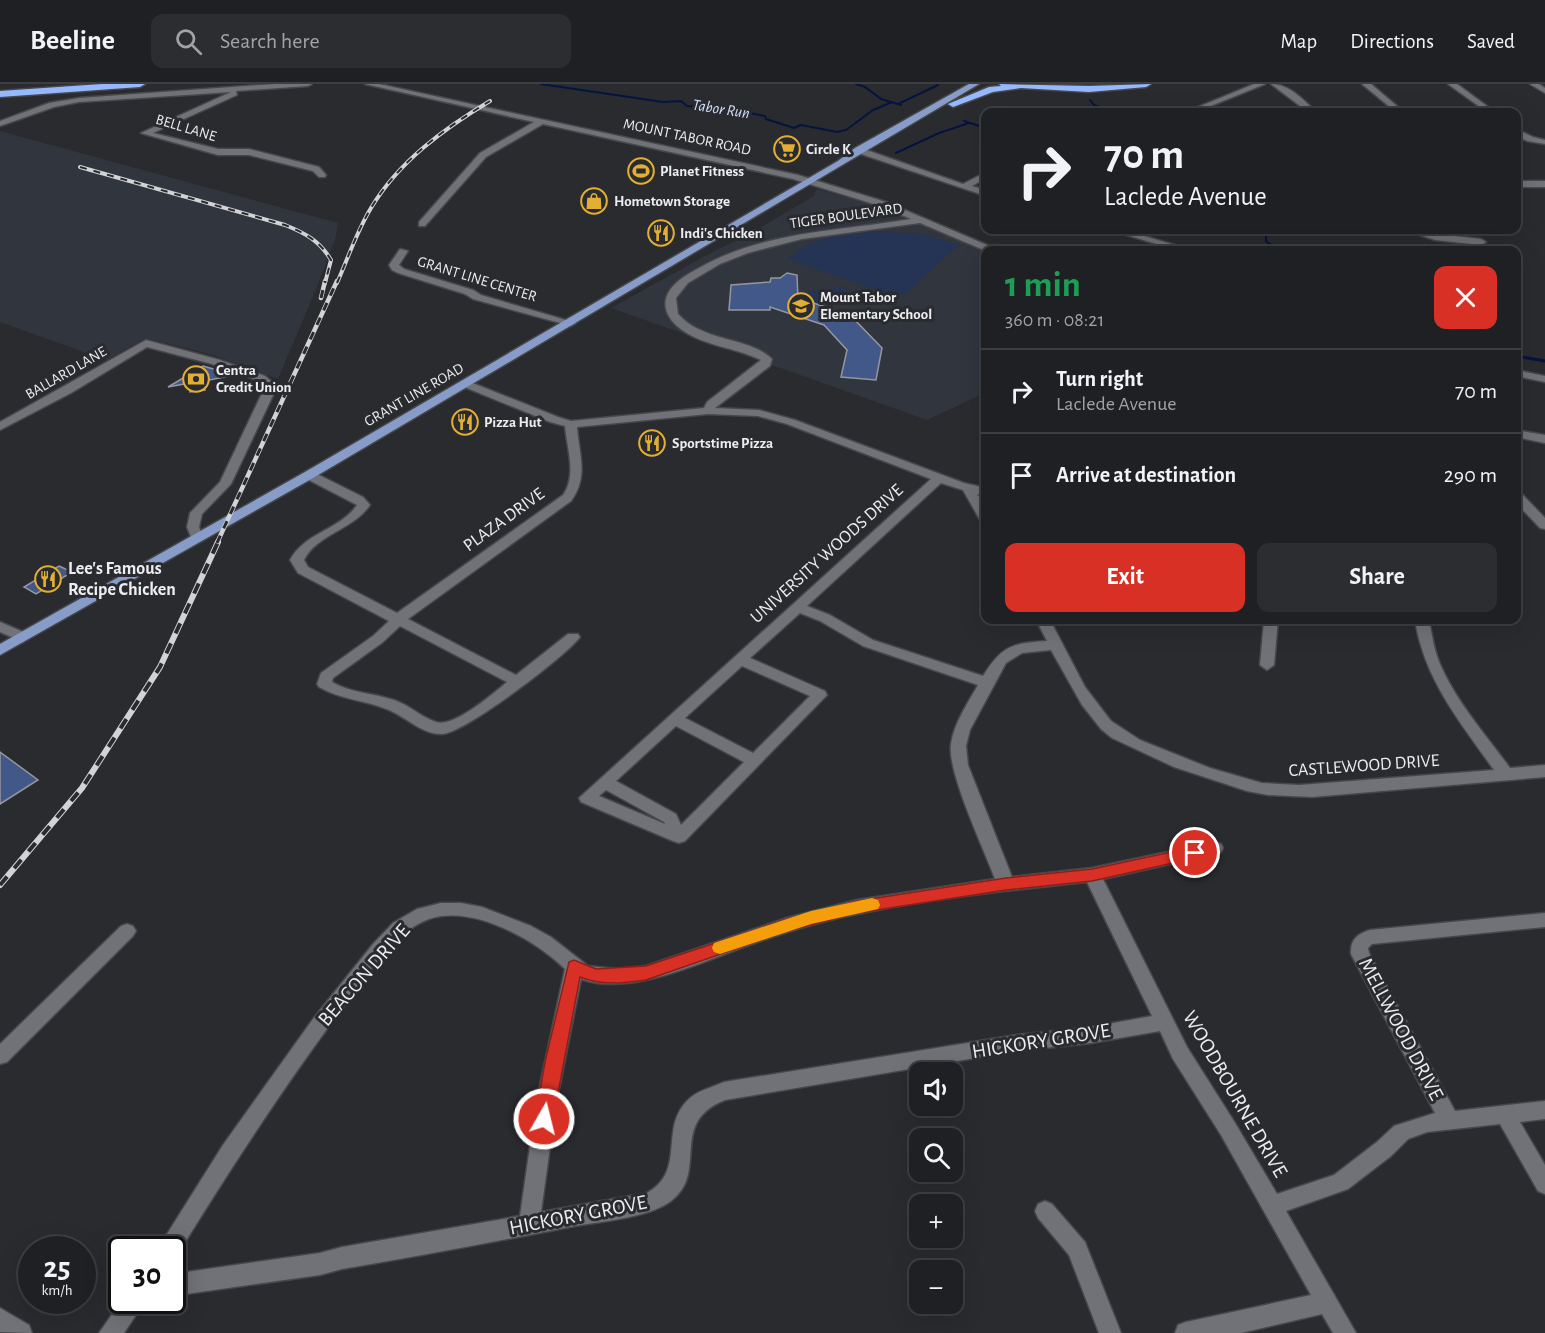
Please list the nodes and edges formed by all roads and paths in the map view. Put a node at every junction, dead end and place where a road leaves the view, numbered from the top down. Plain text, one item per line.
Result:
1 (11, 84) edge
2 (140, 84) edge
3 (308, 84) edge
4 (369, 84) edge
5 (975, 84) edge
6 (988, 84) edge
7 (1004, 84) edge
8 (1146, 84) edge
9 (1261, 84) edge
10 (1275, 84) edge
11 (1366, 84) edge
12 (1452, 84) edge
13 (1534, 84) edge
14 (0, 85) edge
15 (1018, 87) junction
16 (248, 88) junction
17 (960, 88) edge
18 (1545, 90) edge
19 (0, 94) edge
20 (953, 104) junction
21 (1200, 108) edge
22 (1307, 108) edge
23 (1395, 108) edge
24 (1485, 108) edge
25 (541, 122) junction
26 (0, 124) edge
27 (1521, 134) edge
28 (1545, 142) edge
29 (858, 150) junction
30 (869, 154) junction
31 (841, 163) junction
32 (322, 175) dead end
33 (981, 177) edge
34 (808, 182) junction
35 (1521, 184) edge
36 (1545, 184) edge
37 (964, 187) junction
38 (981, 192) edge
39 (922, 220) junction
40 (422, 224) dead end
41 (1130, 234) edge
42 (1424, 234) edge
43 (982, 246) edge
44 (1173, 246) dead end
45 (1483, 246) edge
46 (403, 251) dead end
47 (571, 323) junction
48 (1521, 374) edge
49 (1545, 379) edge
50 (466, 384) junction
51 (708, 411) junction
52 (571, 424) junction
53 (0, 427) edge
54 (1521, 434) edge
55 (1545, 439) edge
56 (309, 475) junction
57 (940, 478) junction
58 (968, 489) junction
59 (981, 491) edge
60 (1521, 500) edge
61 (981, 511) edge
62 (1545, 525) edge
63 (197, 537) junction
64 (798, 607) junction
65 (400, 619) junction
66 (1045, 624) edge
67 (1271, 624) edge
68 (1419, 624) edge
69 (0, 626) edge
70 (23, 637) junction
71 (573, 637) dead end
72 (1056, 645) junction
73 (0, 650) edge
74 (740, 659) junction
75 (1268, 665) dead end
76 (516, 681) junction
77 (988, 683) junction
78 (674, 719) junction
79 (753, 760) junction
80 (1545, 771) edge
81 (1506, 774) junction
82 (605, 782) junction
83 (680, 837) junction
84 (1215, 848) dead end
85 (1092, 875) junction
86 (1006, 884) junction
87 (1545, 920) edge
88 (127, 931) dead end
89 (574, 967) junction
90 (1164, 1022) junction
91 (0, 1056) edge
92 (1545, 1110) edge
93 (1505, 1114) junction
94 (1450, 1121) junction
95 (1545, 1184) edge
96 (1272, 1206) junction
97 (1045, 1211) dead end
98 (529, 1226) junction
99 (177, 1236) edge
100 (186, 1283) edge
101 (1326, 1302) junction
102 (124, 1314) edge
103 (0, 1319) edge
104 (21, 1333) edge
105 (110, 1333) edge
106 (1110, 1333) edge
107 (1186, 1333) edge
108 (1345, 1333) edge

1 - 14 highway
2 - 19 highway
3 - 16 street, BELL LANE
4 - 25 street, MOUNT TABOR ROAD
5 - 17 main road, GRANT LINE ROAD
6 - 20 main road, GRANT LINE ROAD
7 - 15 highway
8 - 15 highway
9 - 21 street
10 - 22 street
11 - 23 street
12 - 24 street
13 - 18 street
15 - 20 highway
16 - 26 street, BELL LANE
16 - 32 street, BELL LANE
17 - 29 main road, GRANT LINE ROAD
20 - 30 main road, GRANT LINE ROAD
25 - 34 street, MOUNT TABOR ROAD
25 - 40 street
27 - 28 street
29 - 30 street
29 - 31 main road, GRANT LINE ROAD
30 - 31 main road, GRANT LINE ROAD
30 - 37 street
31 - 34 main road, GRANT LINE ROAD
33 - 37 street
34 - 39 street, MOUNT TABOR ROAD
34 - 47 main road, GRANT LINE ROAD
35 - 36 street
37 - 38 street
39 - 43 street, MOUNT TABOR ROAD
39 - 51 street, TIGER BOULEVARD
41 - 44 street
42 - 45 street
46 - 47 street, GRANT LINE CENTER
47 - 50 main road, GRANT LINE ROAD
48 - 49 street
50 - 52 street
50 - 56 main road, GRANT LINE ROAD
51 - 52 street
51 - 57 street
52 - 65 street, PLAZA DRIVE
53 - 63 street, BALLARD LANE
54 - 55 street
56 - 63 main road, GRANT LINE ROAD
56 - 65 street
57 - 58 street
57 - 64 street, UNIVERSITY WOODS DRIVE
58 - 59 street
58 - 61 street
60 - 62 street
63 - 70 main road, GRANT LINE ROAD
64 - 74 street, UNIVERSITY WOODS DRIVE
64 - 77 street
65 - 76 street
65 - 76 street, PLAZA DRIVE
66 - 72 street, CASTLEWOOD DRIVE
67 - 75 street
68 - 81 street
69 - 70 street
70 - 73 main road, GRANT LINE ROAD
71 - 76 street, PLAZA DRIVE
72 - 77 street
72 - 81 street, CASTLEWOOD DRIVE
74 - 78 street, UNIVERSITY WOODS DRIVE
74 - 79 street
77 - 86 street
78 - 79 street
78 - 82 street, UNIVERSITY WOODS DRIVE
79 - 83 street
80 - 81 street, CASTLEWOOD DRIVE
82 - 83 street
82 - 83 street, UNIVERSITY WOODS DRIVE
84 - 85 street
85 - 86 street
85 - 90 street, WOODBOURNE DRIVE
86 - 89 street
87 - 94 street, MELLWOOD DRIVE
88 - 91 street
89 - 98 street
89 - 99 street, BEACON DRIVE
90 - 96 street, WOODBOURNE DRIVE
90 - 98 street, HICKORY GROVE
92 - 93 street
93 - 94 street
93 - 95 street
94 - 96 street
96 - 101 street, WOODBOURNE DRIVE
97 - 106 street
98 - 100 street, HICKORY GROVE
101 - 107 street
101 - 108 street, WOODBOURNE DRIVE
102 - 105 street
103 - 104 street

